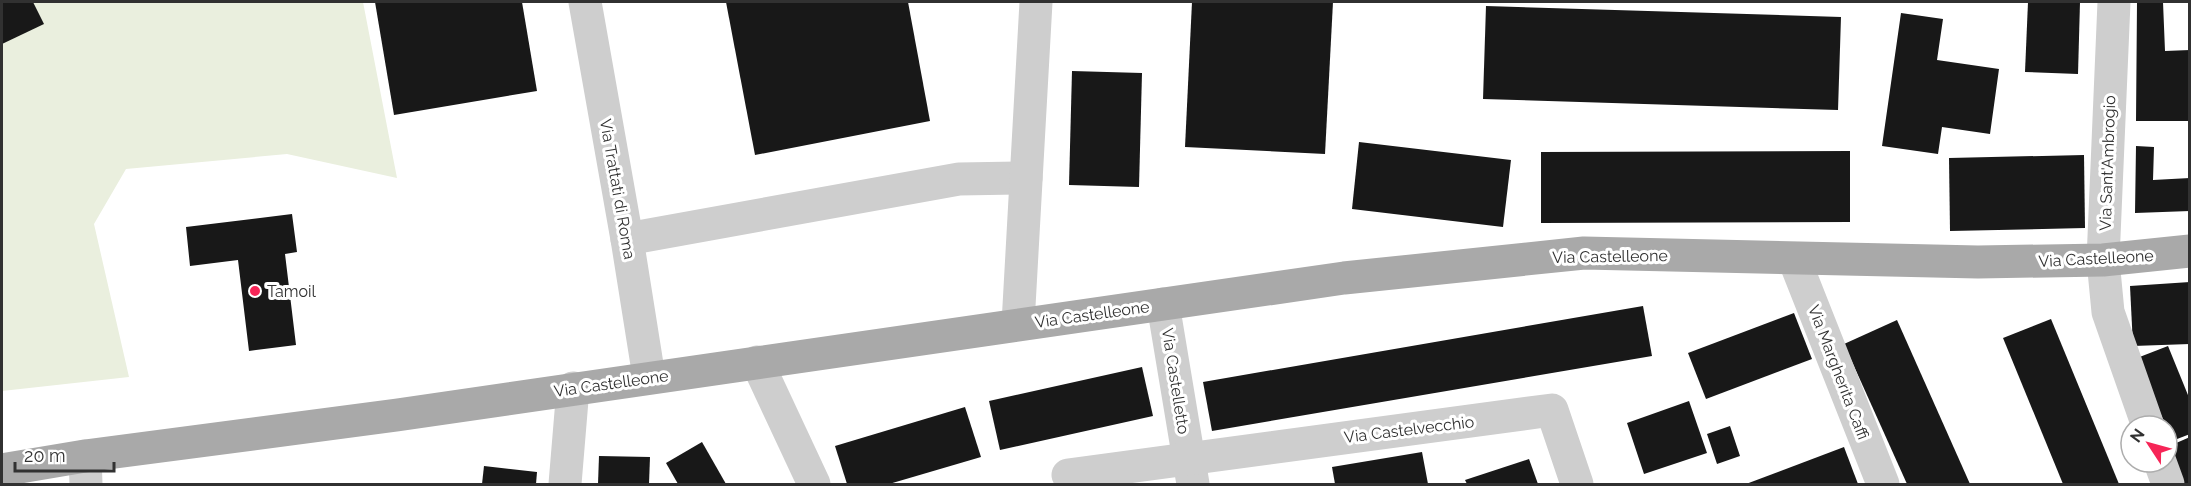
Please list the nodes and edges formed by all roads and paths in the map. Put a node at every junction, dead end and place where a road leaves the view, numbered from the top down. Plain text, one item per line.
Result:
1 (585, 2) edge
2 (1036, 2) edge
3 (2114, 2) edge
4 (1026, 178) junction
5 (627, 239) junction
6 (2190, 251) edge
7 (1794, 259) junction
8 (2103, 260) junction
9 (1163, 304) junction
10 (1018, 324) junction
11 (757, 362) junction
12 (649, 377) junction
13 (573, 388) junction
14 (2144, 414) edge
15 (2, 470) edge
16 (86, 470) edge
17 (1190, 471) edge
18 (1068, 475) dead end
19 (565, 484) edge
20 (814, 484) edge
21 (1577, 484) edge
22 (1883, 484) edge

1 - 5 street, Via Trattati di Roma
2 - 4 street
3 - 8 street, Via Sant'Ambrogio
4 - 5 street
4 - 10 street
5 - 12 street, Via Trattati di Roma
6 - 8 main road, Via Castelleone
7 - 8 main road, Via Castelleone
7 - 9 main road, Via Castelleone
7 - 22 street, Via Margherita Caffi
8 - 14 street, Via Sant'Ambrogio
9 - 10 main road, Via Castelleone
9 - 17 street, Via Castelletto
10 - 11 main road, Via Castelleone
11 - 12 main road, Via Castelleone
11 - 20 street
12 - 13 main road, Via Castelleone
13 - 16 main road, Via Castelleone
13 - 19 street
15 - 16 main road, Via Castelleone
17 - 18 street, Via Castelletto
17 - 21 street, Via Castelvecchio

